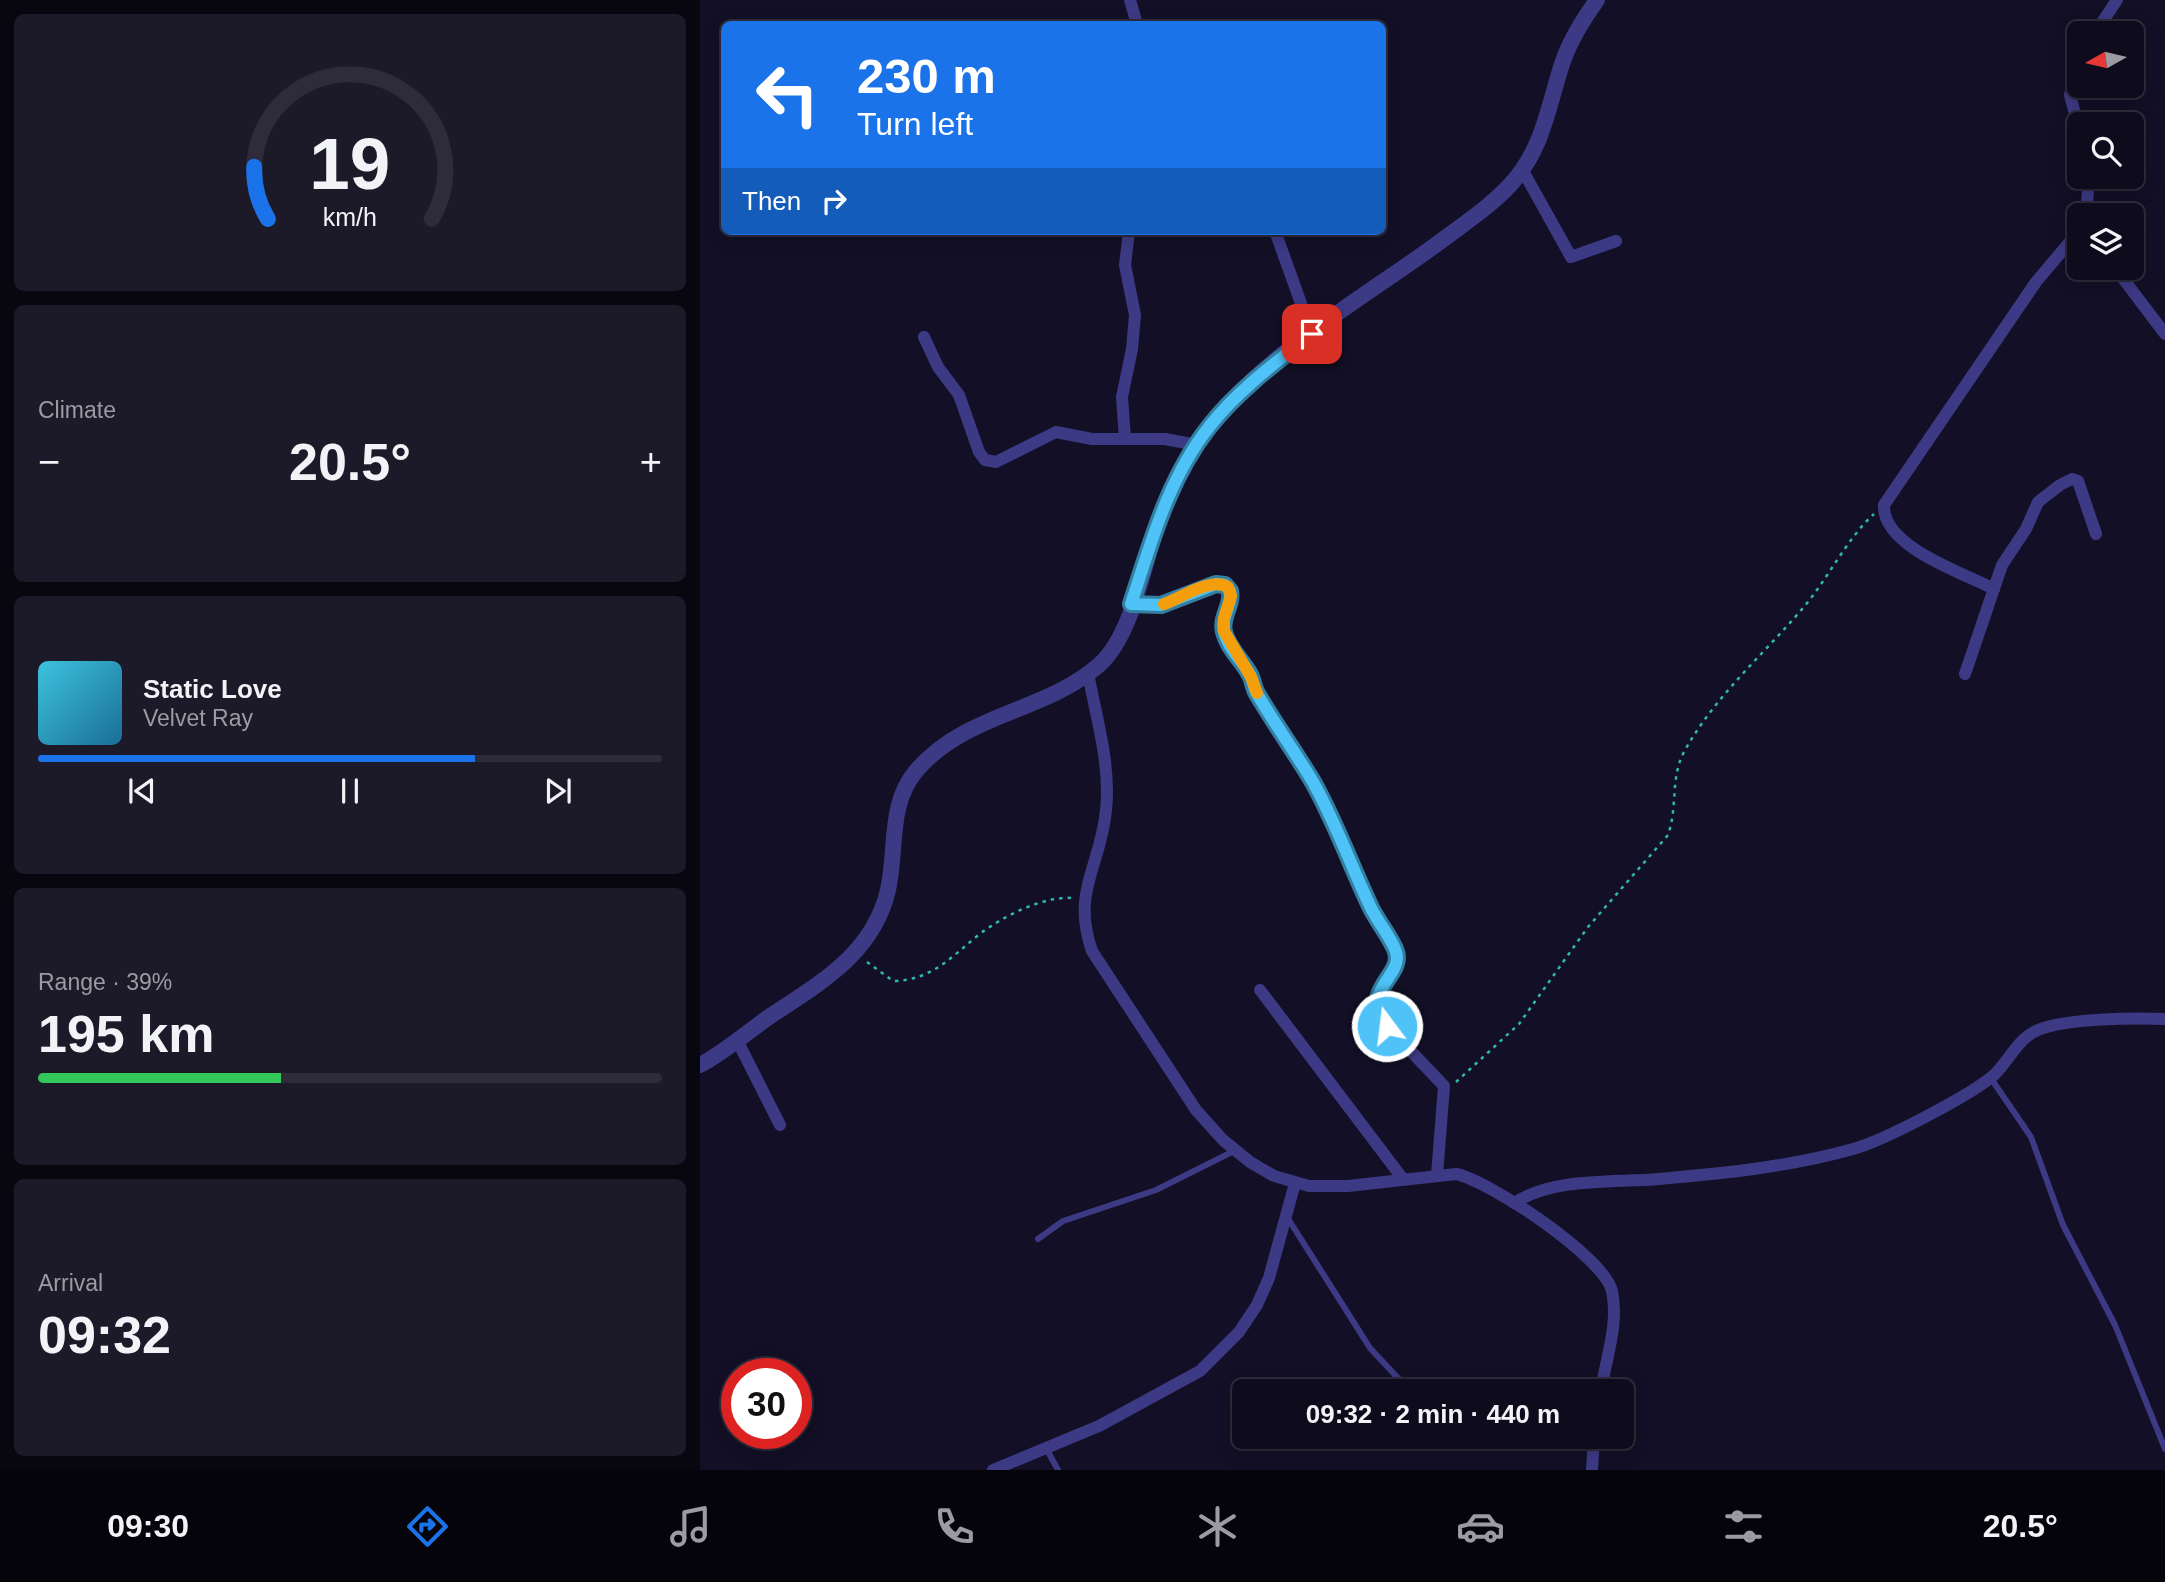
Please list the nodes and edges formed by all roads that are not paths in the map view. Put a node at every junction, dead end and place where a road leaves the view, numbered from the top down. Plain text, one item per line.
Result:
1 (1129, 0) edge
2 (1597, 0) edge
3 (2117, 0) edge
4 (1135, 21) edge
5 (2103, 21) edge
6 (1522, 171) junction
7 (1129, 235) edge
8 (1276, 235) edge
9 (1616, 241) dead end
10 (2067, 245) edge
11 (2124, 280) edge
12 (1312, 334) junction
13 (2165, 334) edge
14 (924, 337) dead end
15 (1125, 439) junction
16 (1197, 445) junction
17 (2096, 534) dead end
18 (1994, 589) junction
19 (1131, 604) junction
20 (1088, 673) junction
21 (1965, 674) dead end
22 (1260, 989) dead end
23 (2165, 1019) edge
24 (737, 1040) junction
25 (700, 1065) edge
26 (1990, 1077) junction
27 (780, 1125) dead end
28 (1236, 1150) junction
29 (1437, 1175) junction
30 (1403, 1179) junction
31 (1295, 1183) junction
32 (1514, 1203) junction
33 (1286, 1216) junction
34 (1038, 1239) dead end
35 (1398, 1379) edge
36 (1603, 1379) edge
37 (1046, 1448) junction
38 (1593, 1449) edge
39 (2165, 1449) edge
40 (993, 1470) edge
41 (1058, 1470) edge
42 (1592, 1470) edge

1 - 4 street
2 - 6 street
3 - 5 street
6 - 9 street
6 - 12 street
7 - 15 street
8 - 12 street
10 - 18 street
11 - 13 street
12 - 16 street
14 - 15 street
15 - 16 street
16 - 19 street
17 - 18 street
18 - 21 street
19 - 20 street
19 - 29 street
20 - 24 street
20 - 28 street
22 - 30 street
23 - 26 street
24 - 25 street
24 - 27 street
26 - 32 street
26 - 39 lane
28 - 31 street
28 - 34 lane
29 - 30 street
29 - 32 street
30 - 31 street
31 - 33 street
32 - 36 street
33 - 35 lane
33 - 37 street
37 - 40 street
37 - 41 lane
38 - 42 street

